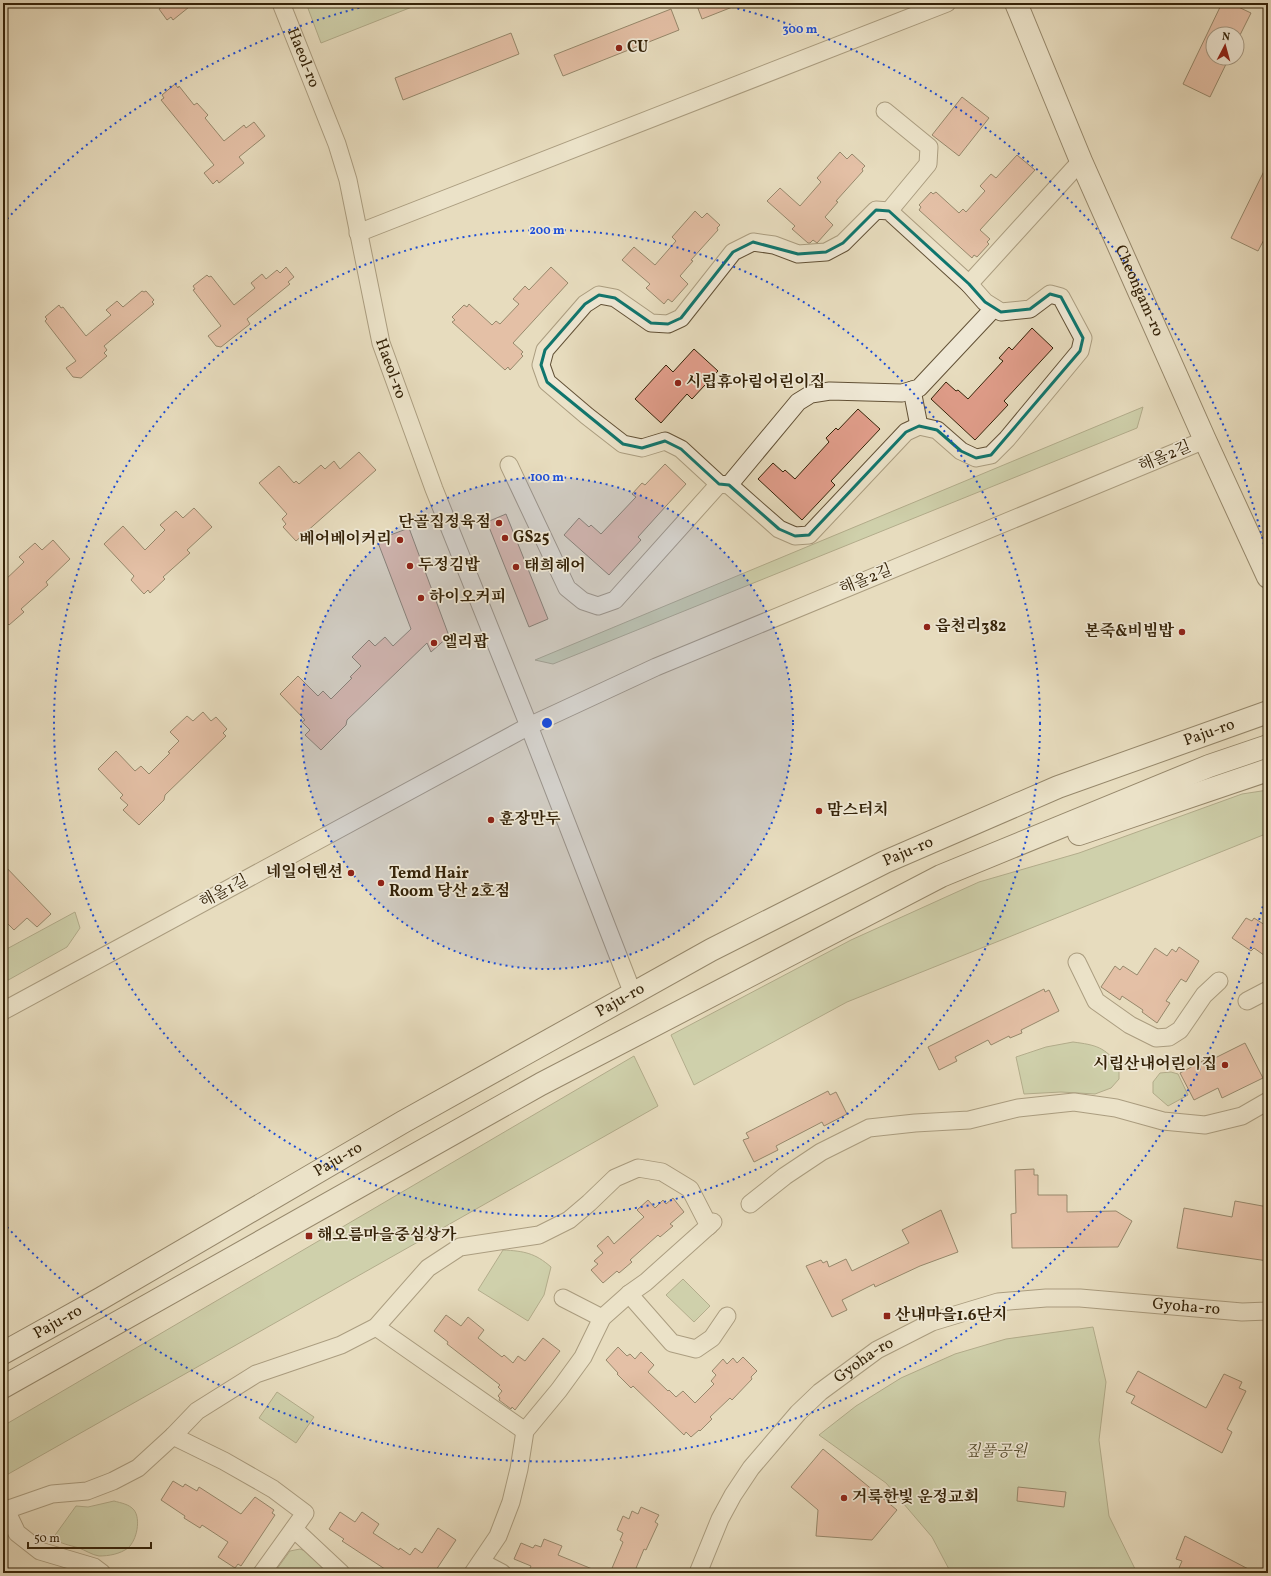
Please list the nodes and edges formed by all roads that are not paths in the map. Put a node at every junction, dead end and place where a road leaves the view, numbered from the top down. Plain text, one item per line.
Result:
1 (281, 3) edge
2 (947, 3) edge
3 (1016, 3) edge
4 (885, 111) dead end
5 (1081, 161) junction
6 (889, 212) junction
7 (358, 234) junction
8 (969, 284) junction
9 (994, 308) junction
10 (912, 390) junction
11 (919, 426) junction
12 (1205, 440) junction
13 (509, 465) dead end
14 (724, 485) junction
15 (1268, 577) edge
16 (1268, 697) edge
17 (1268, 712) edge
18 (529, 726) junction
19 (1229, 726) junction
20 (1268, 746) edge
21 (1268, 770) edge
22 (1011, 847) junction
23 (1077, 962) dead end
24 (1219, 981) dead end
25 (1268, 990) edge
26 (633, 994) junction
27 (1247, 1001) dead end
28 (3, 1011) edge
29 (1268, 1101) edge
30 (750, 1204) dead end
31 (629, 1294) junction
32 (563, 1298) dead end
33 (1268, 1311) edge
34 (727, 1316) dead end
35 (602, 1318) junction
36 (376, 1327) junction
37 (3, 1353) edge
38 (3, 1387) edge
39 (525, 1431) junction
40 (173, 1436) junction
41 (4, 1512) edge
42 (294, 1528) junction
43 (477, 1567) edge
44 (102, 1573) edge
45 (262, 1573) edge
46 (341, 1573) edge
47 (502, 1573) edge
48 (698, 1573) edge

1 - 7 street, Haeol-ro
2 - 7 street
3 - 5 main road, Cheongam-ro
4 - 6 street
5 - 8 street
5 - 12 main road, Cheongam-ro
6 - 8 street
6 - 14 street
7 - 18 street, Haeol-ro
8 - 9 street
9 - 10 street
9 - 11 street
10 - 11 street
10 - 14 street
11 - 14 street
12 - 15 main road, Cheongam-ro
12 - 18 street, 해올2길
13 - 14 street
16 - 19 main road
17 - 19 main road, Paju-ro
18 - 26 street, Haeol-ro
18 - 28 street, 해올1길
19 - 26 main road, Paju-ro
20 - 22 main road, Paju-ro
21 - 22 main road
22 - 38 main road, Paju-ro
23 - 24 street
25 - 27 street
26 - 37 main road, Paju-ro
29 - 30 street
31 - 34 street
31 - 35 street
31 - 36 street
32 - 35 street
33 - 48 street, Gyoha-ro
35 - 39 street
36 - 39 street
36 - 40 street
39 - 43 street
40 - 41 street
40 - 42 street
41 - 44 street
42 - 45 street
42 - 46 street
43 - 47 street

